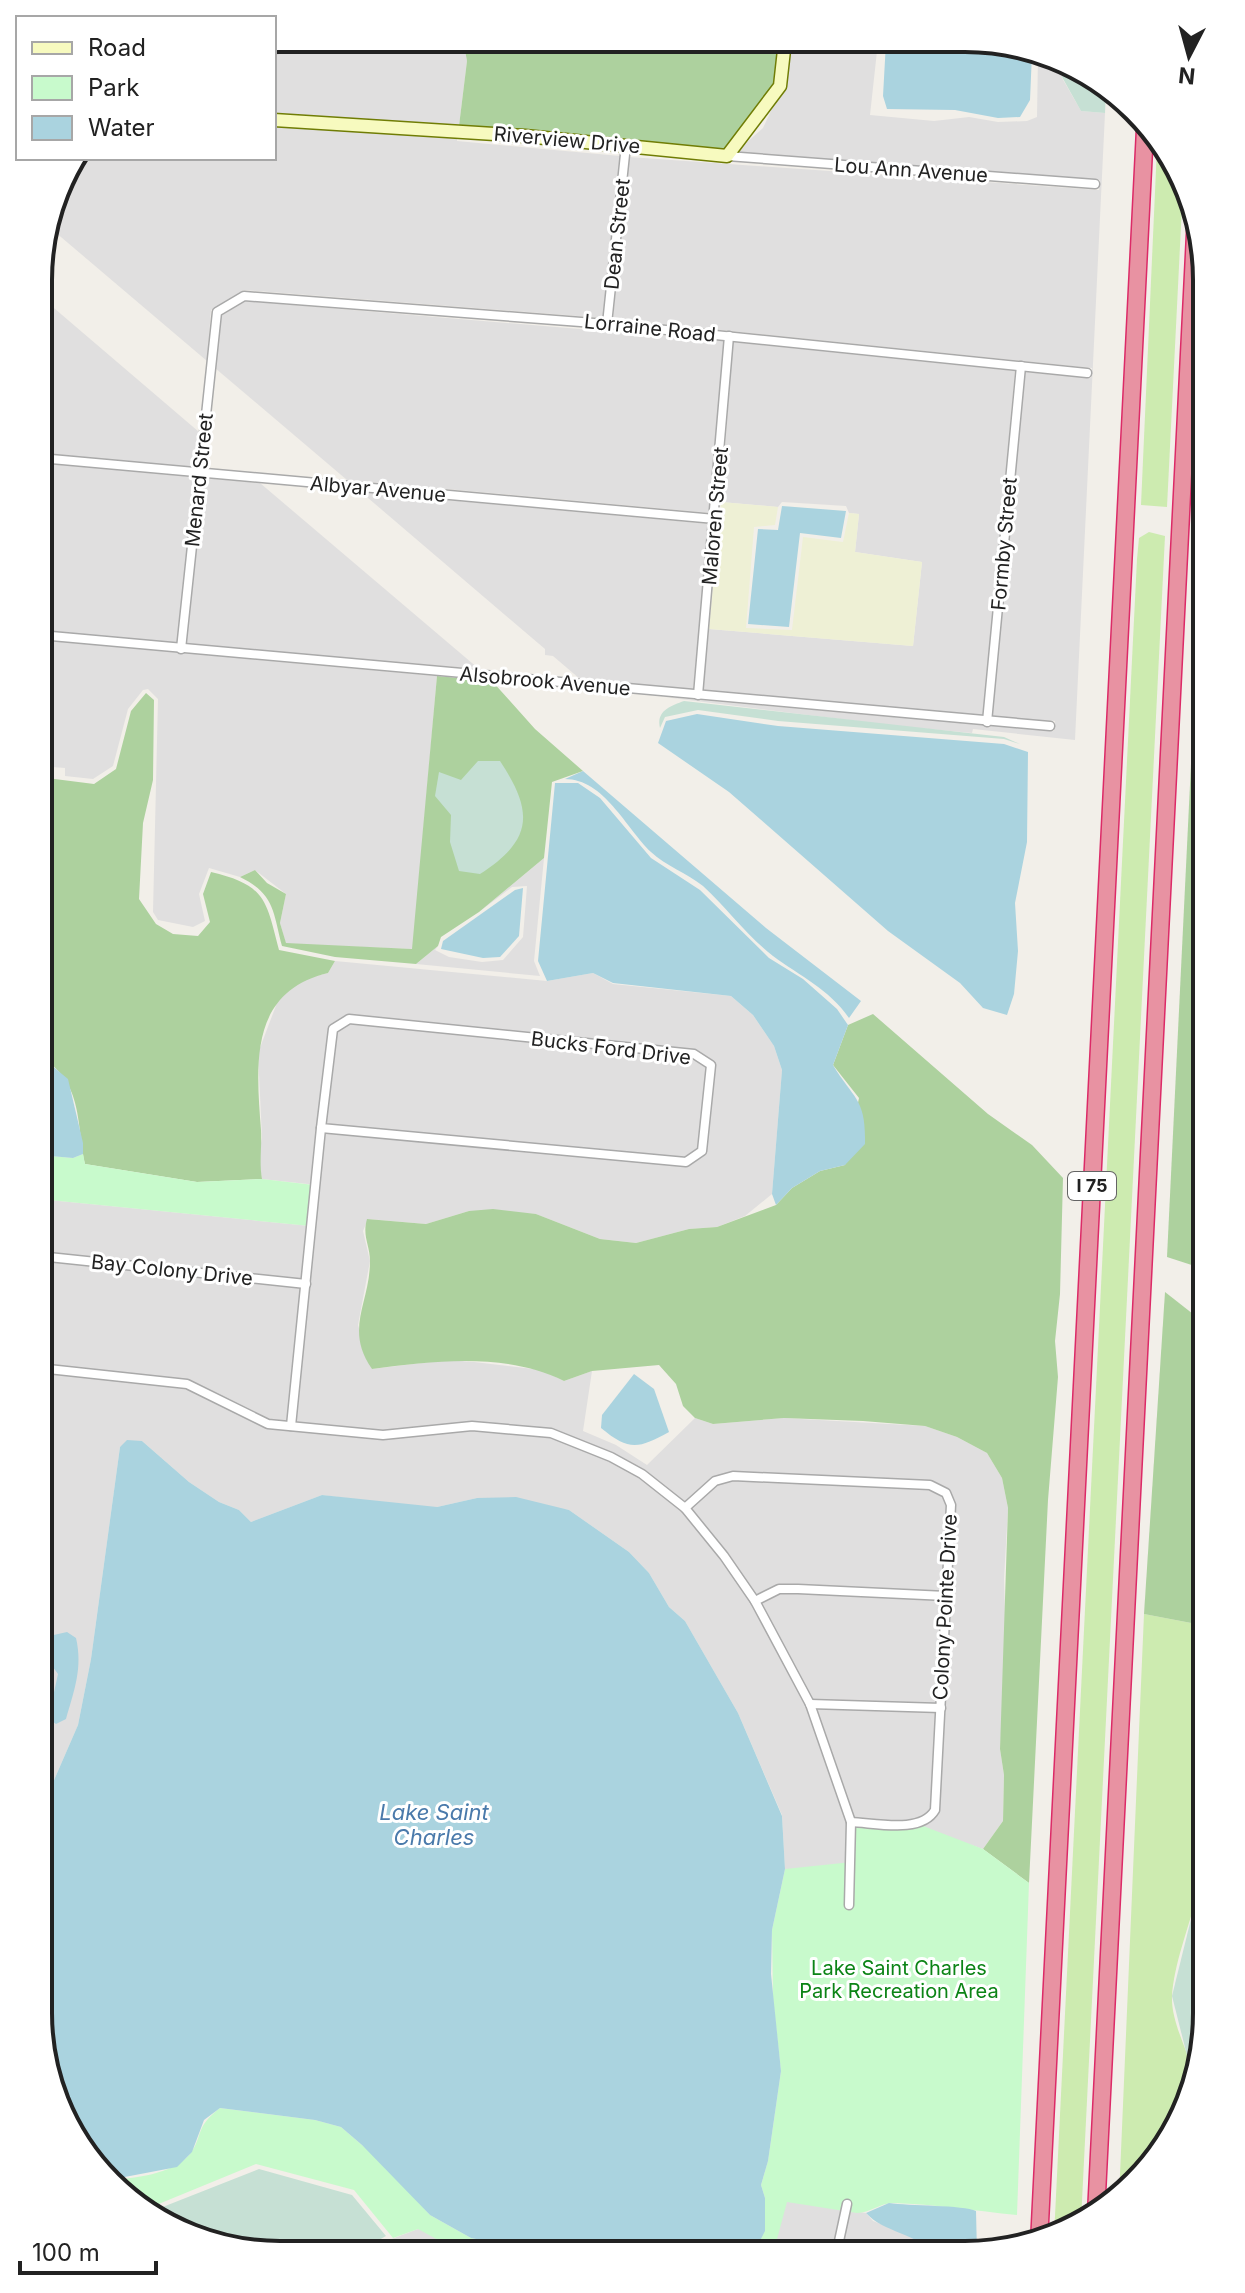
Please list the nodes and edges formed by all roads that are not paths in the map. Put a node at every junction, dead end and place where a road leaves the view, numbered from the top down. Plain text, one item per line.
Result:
1 (784, 52) edge
2 (276, 120) edge
3 (1144, 140) edge
4 (626, 145) junction
5 (727, 156) junction
6 (1095, 184) dead end
7 (1193, 274) edge
8 (217, 312) joint
9 (607, 324) junction
10 (729, 336) junction
11 (1021, 366) junction
12 (1087, 373) dead end
13 (52, 459) edge
14 (199, 473) junction
15 (715, 519) junction
16 (52, 636) edge
17 (181, 649) junction
18 (698, 695) junction
19 (987, 722) junction
20 (1050, 726) dead end
21 (321, 1128) junction
22 (52, 1257) edge
23 (306, 1284) junction
24 (52, 1369) edge
25 (291, 1426) junction
26 (685, 1508) junction
27 (946, 1596) junction
28 (755, 1601) junction
29 (810, 1704) junction
30 (941, 1708) junction
31 (851, 1822) junction
32 (849, 1905) dead end
33 (1097, 2199) edge
34 (847, 2204) dead end
35 (1040, 2228) edge
36 (839, 2241) edge

1 - 5 street
2 - 4 street, Riverview Drive
3 - 35 highway, I 75
4 - 5 street, Riverview Drive
4 - 9 street, Dean Street
5 - 6 street, Lou Ann Avenue
7 - 33 highway
8 - 9 street, Lorraine Road
8 - 14 street, Menard Street
9 - 10 street, Lorraine Road
10 - 11 street, Lorraine Road
10 - 15 street, Maloren Street
11 - 12 street, Lorraine Road
11 - 19 street, Formby Street
13 - 14 street, Albyar Avenue
14 - 15 street, Albyar Avenue
14 - 17 street, Menard Street
15 - 18 street, Maloren Street
16 - 17 street, Alsobrook Avenue
17 - 18 street, Alsobrook Avenue
18 - 19 street, Alsobrook Avenue
19 - 20 street, Alsobrook Avenue
21 - 21 street, Bucks Ford Drive
21 - 23 street, Bucks Ford Drive
22 - 23 street, Bay Colony Drive
23 - 25 street, Bucks Ford Drive
24 - 25 street
25 - 26 street
26 - 27 street, Colony Pointe Drive
26 - 28 street
27 - 28 street
27 - 30 street, Colony Pointe Drive
28 - 29 street
29 - 30 street
29 - 31 street
30 - 31 street, Colony Pointe Drive
31 - 32 street
34 - 36 street

